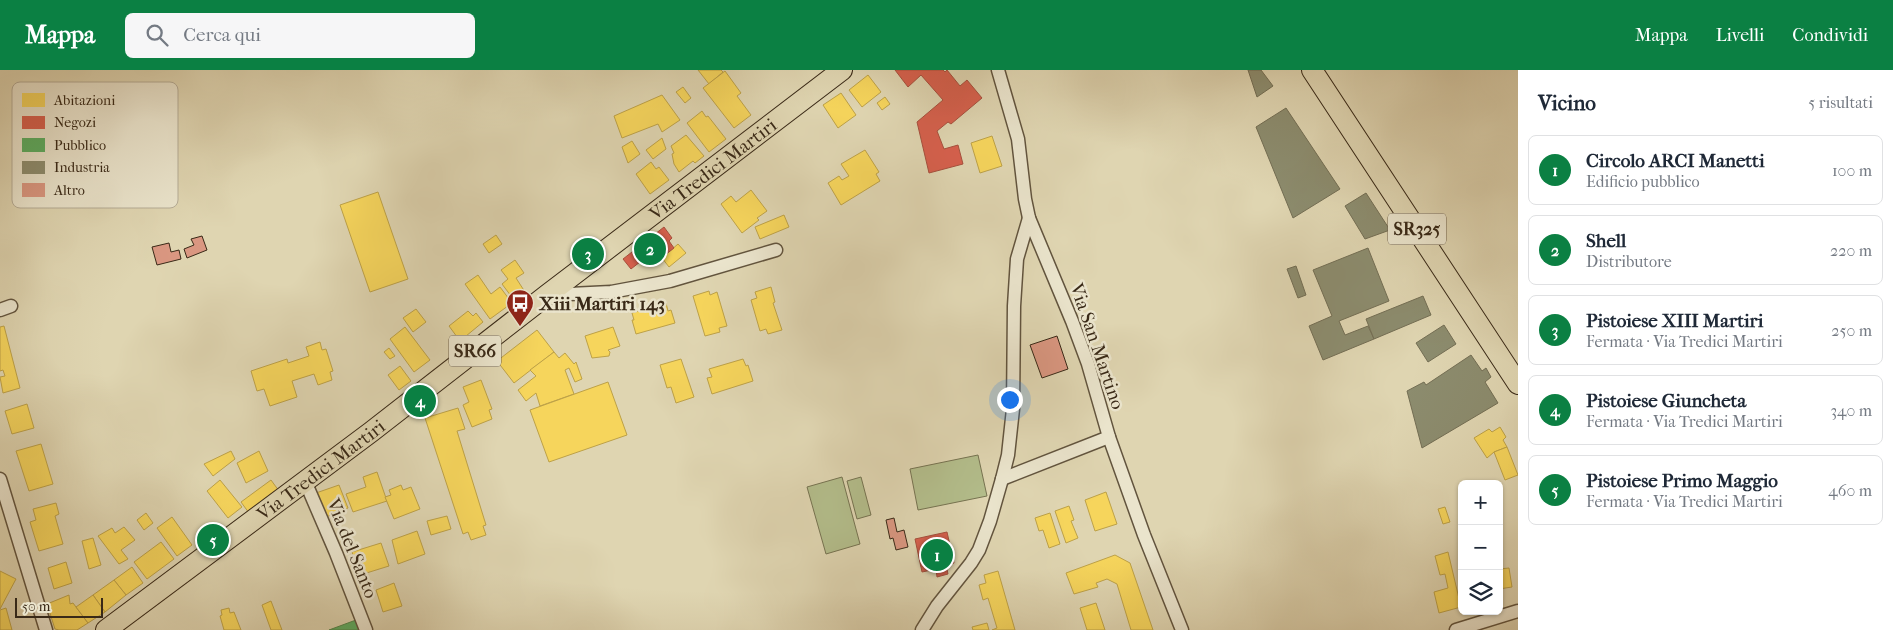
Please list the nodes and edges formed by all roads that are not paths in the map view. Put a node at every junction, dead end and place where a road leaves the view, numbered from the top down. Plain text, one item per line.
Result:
1 (842, 70) edge
2 (998, 70) edge
3 (1316, 72) edge
4 (1029, 218) junction
5 (776, 250) dead end
6 (547, 295) junction
7 (1518, 384) edge
8 (1109, 437) junction
9 (0, 479) edge
10 (1002, 479) junction
11 (305, 481) junction
12 (1518, 611) edge
13 (46, 630) edge
14 (106, 630) edge
15 (366, 630) edge
16 (922, 630) edge
17 (1182, 630) edge
18 (1456, 630) edge

1 - 6 main road, Via Tredici Martiri / SR66
2 - 4 street, Via San Martino
3 - 7 main road, SR325
4 - 8 street, Via San Martino
4 - 10 street
5 - 6 street
6 - 11 main road, Via Tredici Martiri / SR66
8 - 10 street
8 - 17 street, Via San Martino
9 - 13 street
10 - 16 street
11 - 14 main road, Via Tredici Martiri / SR66
11 - 15 street, Via del Santo
12 - 18 street

